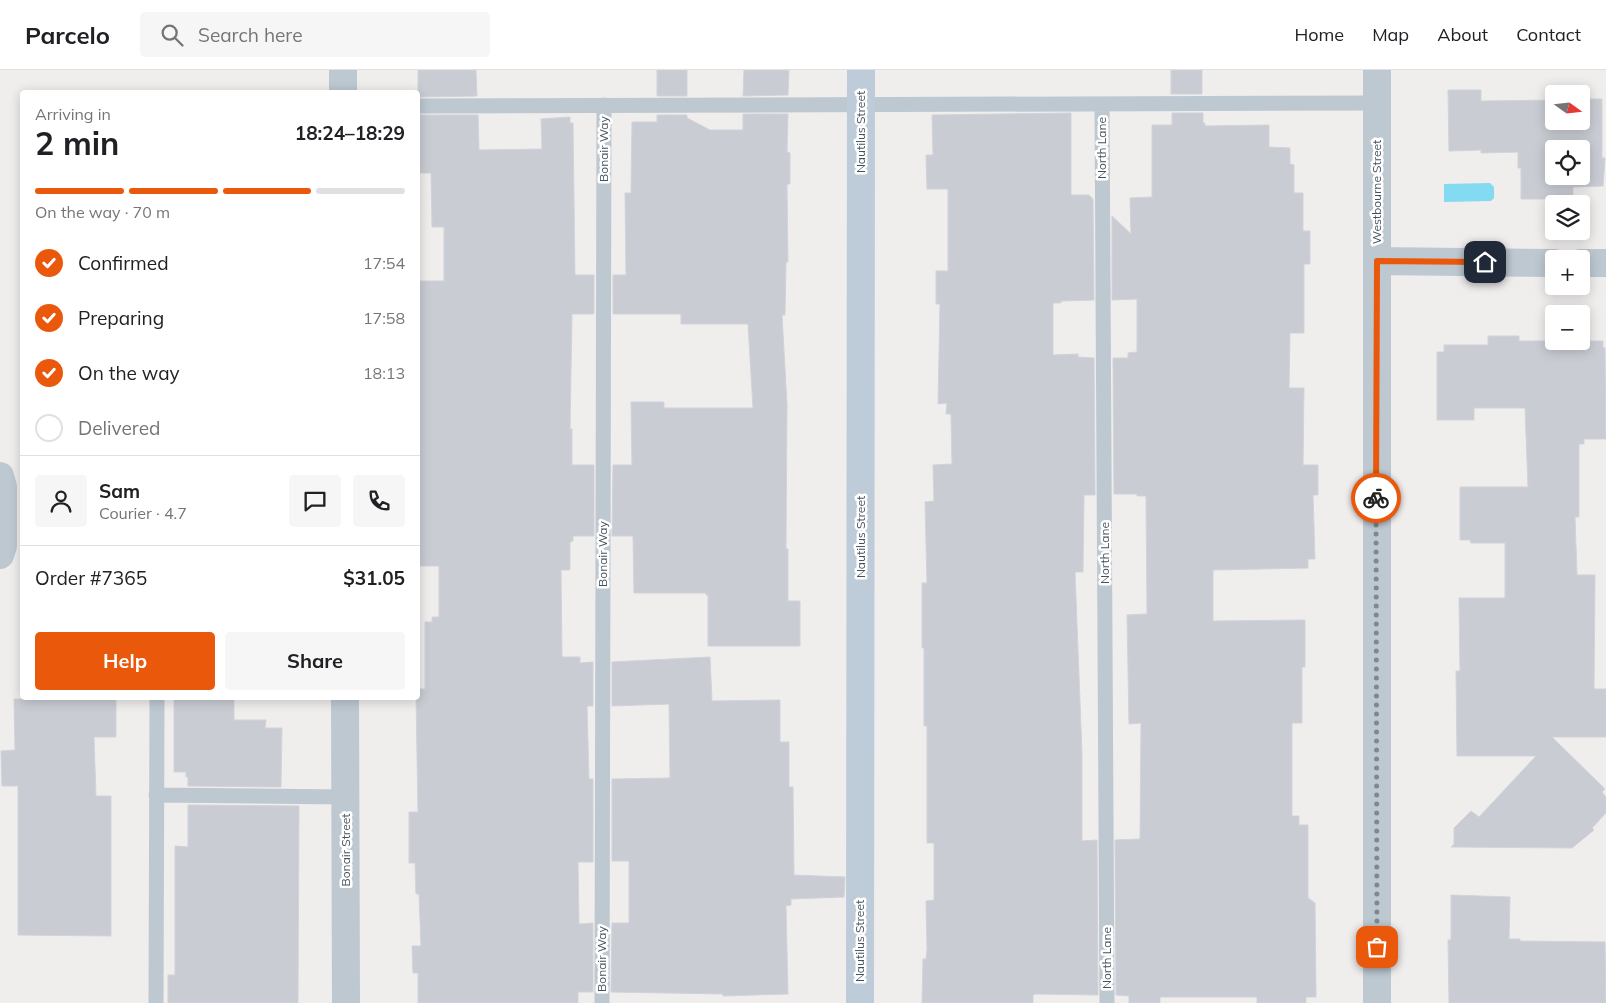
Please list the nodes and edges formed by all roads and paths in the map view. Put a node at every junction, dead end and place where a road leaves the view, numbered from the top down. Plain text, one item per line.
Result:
1 (343, 70) edge
2 (861, 70) edge
3 (1377, 70) edge
4 (343, 90) edge
5 (861, 104) junction
6 (1102, 104) junction
7 (1377, 104) junction
8 (604, 105) junction
9 (420, 106) edge
10 (1377, 261) junction
11 (1545, 263) edge
12 (1590, 263) edge
13 (1606, 263) edge
14 (0, 476) edge
15 (0, 555) edge
16 (156, 700) edge
17 (345, 700) edge
18 (156, 795) junction
19 (345, 797) junction
20 (156, 1003) edge
21 (346, 1003) edge
22 (602, 1003) edge
23 (860, 1003) edge
24 (1107, 1003) edge
25 (1377, 1003) edge

1 - 4 street
2 - 5 street, Nautilus Street
3 - 7 street, Westbourne Street
5 - 6 lane
5 - 8 lane
5 - 23 street, Nautilus Street
6 - 7 lane
6 - 24 lane, North Lane
7 - 10 street, Westbourne Street
8 - 9 lane
8 - 22 lane, Bonair Way
10 - 11 street
10 - 25 street, Westbourne Street
12 - 13 street
14 - 15 street
16 - 18 lane
17 - 19 street, Bonair Street
18 - 19 lane
18 - 20 lane
19 - 21 street, Bonair Street

